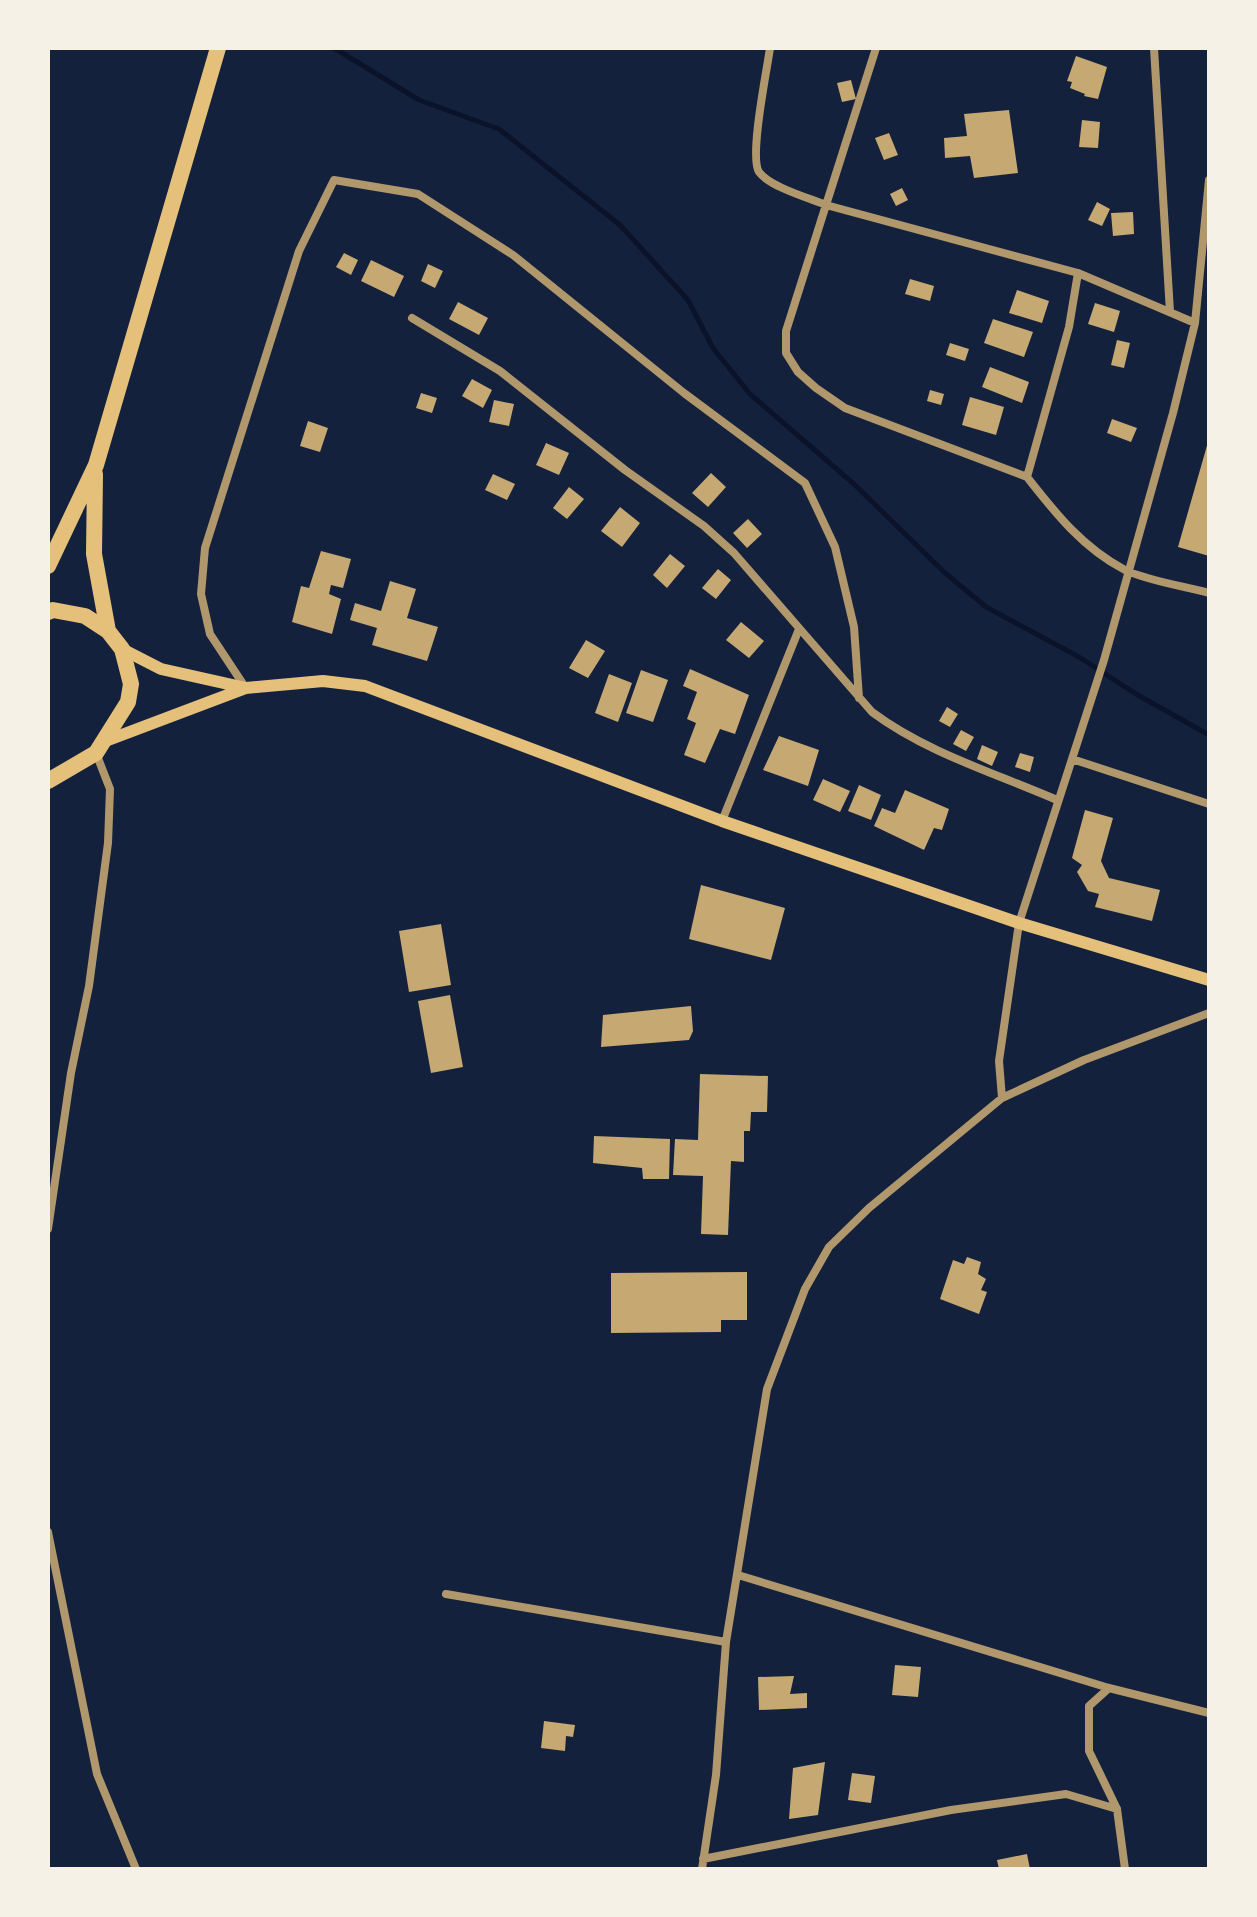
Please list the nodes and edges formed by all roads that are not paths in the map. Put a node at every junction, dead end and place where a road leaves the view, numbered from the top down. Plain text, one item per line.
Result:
1 (218, 48) edge
2 (770, 48) edge
3 (876, 48) edge
4 (1154, 48) edge
5 (1209, 180) edge
6 (826, 205) junction
7 (1206, 244) edge
8 (1078, 273) junction
9 (1170, 312) junction
10 (412, 318) dead end
11 (1195, 323) junction
12 (96, 465) junction
13 (1027, 477) junction
14 (48, 566) edge
15 (1128, 571) junction
16 (1209, 593) edge
17 (48, 612) edge
18 (799, 629) junction
19 (108, 631) junction
20 (122, 649) junction
21 (246, 688) junction
22 (859, 698) junction
23 (99, 747) junction
24 (1072, 759) junction
25 (56, 778) edge
26 (48, 797) edge
27 (1057, 800) junction
28 (1209, 804) edge
29 (722, 821) junction
30 (1019, 923) junction
31 (1209, 980) edge
32 (1209, 1013) edge
33 (1002, 1098) junction
34 (48, 1229) edge
35 (48, 1532) edge
36 (738, 1575) junction
37 (446, 1594) dead end
38 (726, 1642) junction
39 (1109, 1688) junction
40 (1209, 1713) edge
41 (1117, 1809) junction
42 (702, 1864) edge
43 (136, 1869) edge
44 (1125, 1869) edge

1 - 12 highway
2 - 6 street
3 - 6 street
4 - 9 street
5 - 7 street
6 - 8 street
6 - 13 street
7 - 11 street
8 - 9 street
8 - 13 street
9 - 11 street
10 - 18 street
11 - 15 street
12 - 14 highway
12 - 19 highway
13 - 15 street
15 - 16 street
15 - 24 street
17 - 19 highway
18 - 22 street
18 - 29 street
19 - 20 highway
20 - 21 main road
20 - 23 highway
21 - 22 street
21 - 23 main road
21 - 29 main road
22 - 27 street
23 - 25 highway
23 - 34 street
24 - 27 street
24 - 28 street
25 - 26 highway
27 - 30 street
29 - 30 main road
30 - 31 main road
30 - 33 street
32 - 33 street
33 - 36 street
35 - 43 street
36 - 38 street
36 - 39 street
37 - 38 street
38 - 42 street
39 - 40 street
39 - 41 street
41 - 42 street
41 - 44 street

